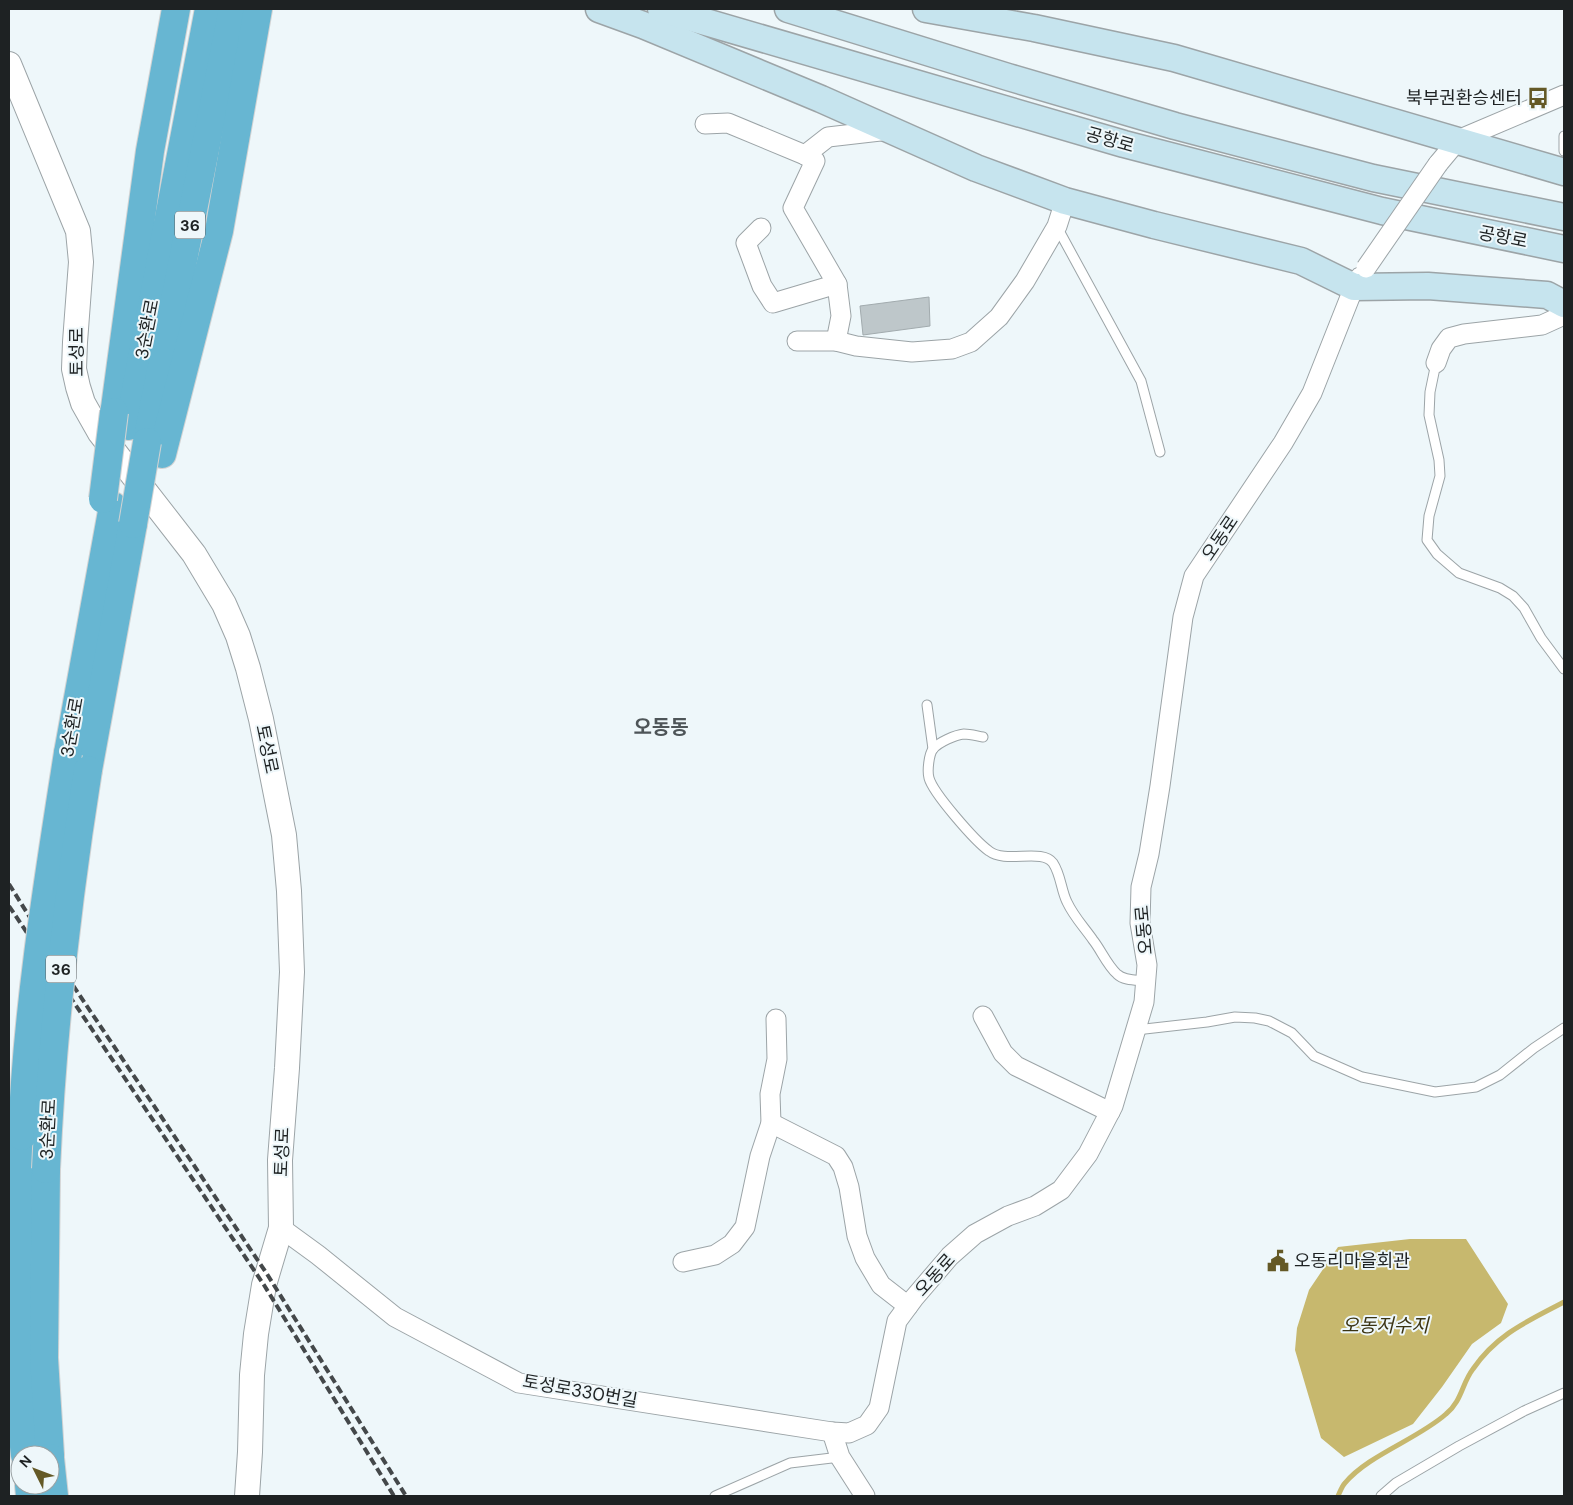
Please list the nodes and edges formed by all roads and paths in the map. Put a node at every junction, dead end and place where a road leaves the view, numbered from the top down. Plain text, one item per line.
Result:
1 (176, 9) edge
2 (209, 9) edge
3 (233, 9) edge
4 (599, 9) edge
5 (661, 9) edge
6 (788, 9) edge
7 (926, 9) edge
8 (983, 9) edge
9 (258, 15) edge
10 (1034, 28) junction
11 (9, 64) edge
12 (1564, 95) edge
13 (705, 124) dead end
14 (889, 130) junction
15 (1564, 136) edge
16 (1458, 140) junction
17 (1564, 151) edge
18 (805, 155) junction
19 (1564, 172) edge
20 (1065, 201) junction
21 (1564, 217) edge
22 (1057, 226) junction
23 (761, 228) dead end
24 (1564, 249) edge
25 (1360, 278) junction
26 (837, 284) junction
27 (1564, 304) edge
28 (1564, 315) edge
29 (797, 340) dead end
30 (836, 340) junction
31 (1436, 363) joint
32 (138, 433) junction
33 (1160, 452) dead end
34 (123, 515) junction
35 (1564, 669) edge
36 (927, 705) dead end
37 (982, 737) dead end
38 (933, 749) junction
39 (78, 762) junction
40 (1146, 981) junction
41 (983, 1016) dead end
42 (776, 1019) dead end
43 (1564, 1028) edge
44 (1136, 1030) junction
45 (1110, 1112) junction
46 (771, 1123) junction
47 (281, 1228) junction
48 (683, 1262) dead end
49 (908, 1306) junction
50 (1564, 1393) edge
51 (832, 1432) junction
52 (24, 1445) edge
53 (49, 1445) edge
54 (840, 1457) junction
55 (247, 1496) edge
56 (715, 1496) edge
57 (865, 1496) edge
58 (1381, 1496) edge

1 - 32 highway
2 - 32 highway, 3순환로 / 36
3 - 32 highway, 3순환로 / 36
4 - 14 main road
5 - 24 main road, 공항로
6 - 21 main road, 공항로
7 - 10 main road
8 - 10 lane
9 - 32 highway
10 - 16 main road
11 - 47 street, 토성로
12 - 16 street
13 - 18 street
14 - 18 street
14 - 20 main road
15 - 17 lane
16 - 19 main road
16 - 25 street, 오동로, bridge
18 - 26 street
20 - 22 street
20 - 25 main road
22 - 30 street
22 - 33 lane
23 - 26 street
25 - 27 main road
25 - 40 street, 오동로
26 - 30 street
28 - 31 street
29 - 30 street
31 - 35 lane
32 - 34 highway
32 - 34 highway, 3순환로 / 36
34 - 39 highway
34 - 39 highway, 3순환로 / 36
36 - 38 lane
37 - 38 lane
38 - 40 lane
39 - 52 highway, 3순환로 / 36, bridge
39 - 53 highway, 3순환로 / 36, bridge
40 - 44 street, 오동로
41 - 45 street
42 - 46 street
43 - 44 lane
44 - 45 street, 오동로
45 - 49 street, 오동로
46 - 48 street
46 - 49 street
47 - 51 street, 토성로330번길
47 - 55 street, 토성로
49 - 51 street, 오동로
50 - 58 lane
51 - 54 street
54 - 56 lane
54 - 57 street

